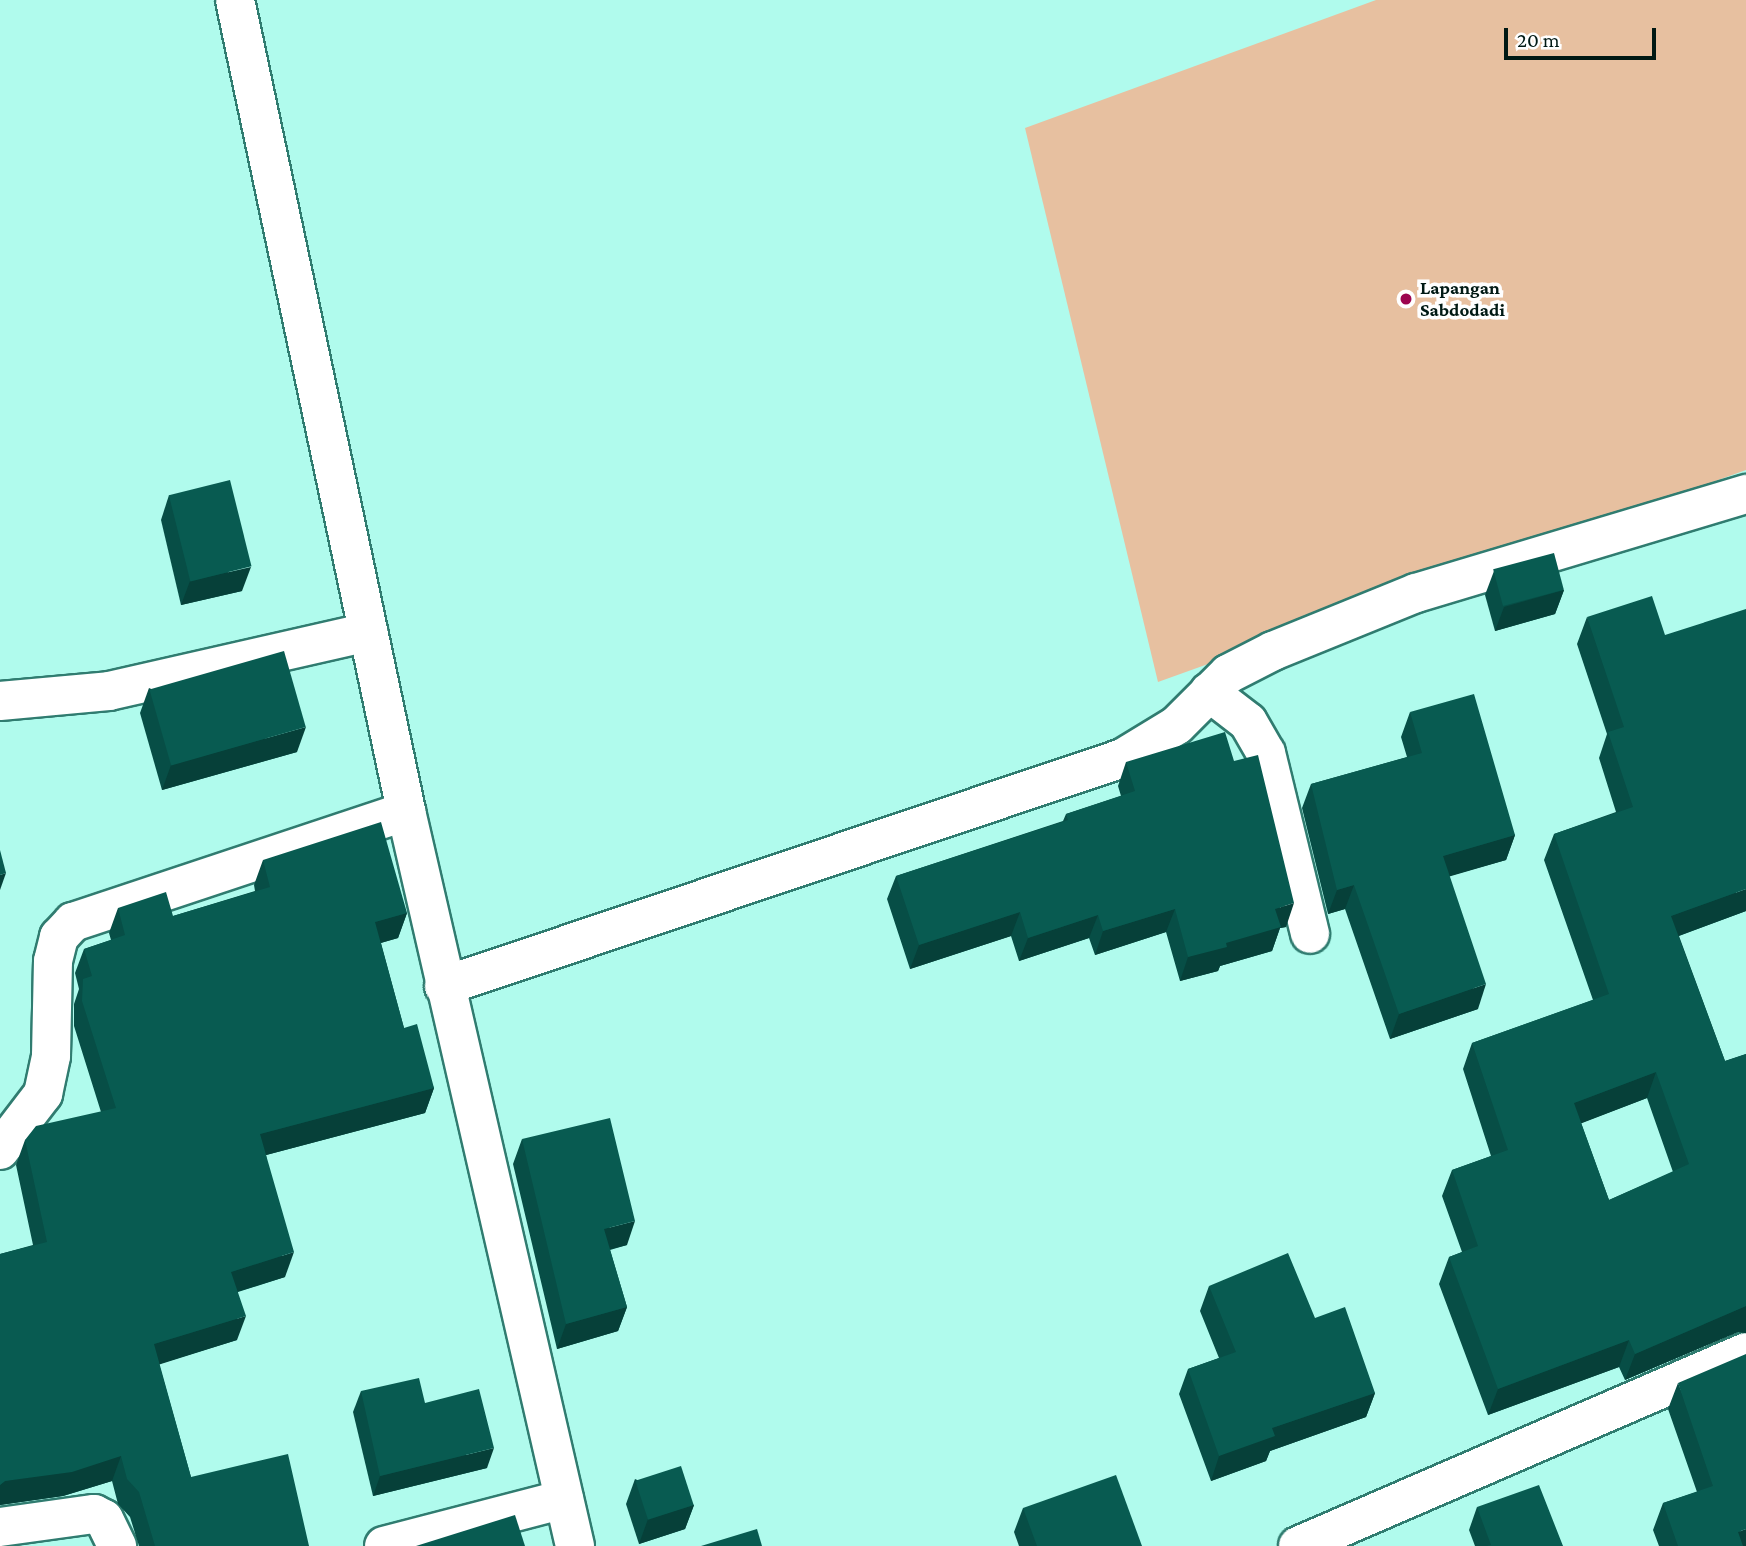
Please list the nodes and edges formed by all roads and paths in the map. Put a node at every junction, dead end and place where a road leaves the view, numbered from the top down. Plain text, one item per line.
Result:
1 (235, 0) edge
2 (1746, 494) edge
3 (368, 632) junction
4 (1209, 692) junction
5 (0, 701) edge
6 (406, 811) junction
7 (1310, 934) dead end
8 (444, 986) junction
9 (0, 1150) edge
10 (1746, 1352) edge
11 (564, 1499) junction
12 (20, 1532) edge
13 (1316, 1542) edge
14 (117, 1546) edge
15 (384, 1546) edge
16 (575, 1546) edge

1 - 3 street
2 - 4 street
3 - 5 street
3 - 6 street
4 - 7 street
4 - 8 street
6 - 8 street
6 - 9 street
8 - 11 street
10 - 13 street
11 - 15 street
11 - 16 street
12 - 14 street

